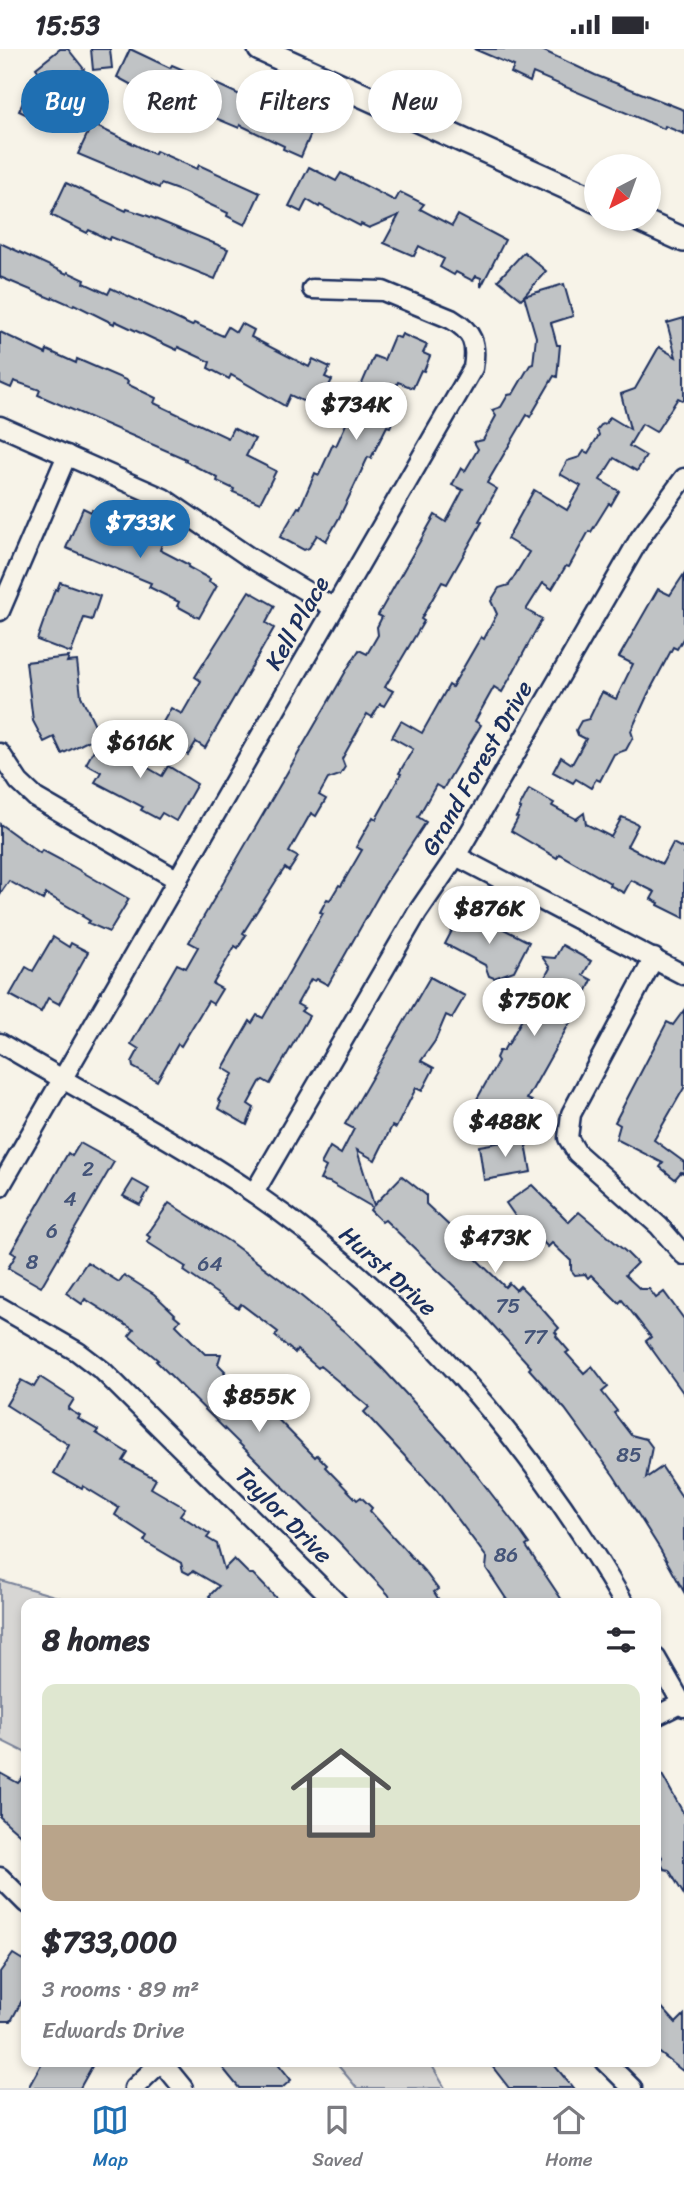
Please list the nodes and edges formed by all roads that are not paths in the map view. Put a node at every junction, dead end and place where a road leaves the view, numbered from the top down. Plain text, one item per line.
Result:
1 (260, 49) edge
2 (584, 195) edge
3 (662, 230) edge
4 (684, 240) edge
5 (312, 289) dead end
6 (0, 426) edge
7 (67, 455) junction
8 (684, 478) edge
9 (334, 608) junction
10 (0, 611) edge
11 (0, 753) edge
12 (456, 856) junction
13 (178, 880) junction
14 (654, 958) junction
15 (684, 975) edge
16 (0, 1043) edge
17 (62, 1079) junction
18 (0, 1187) edge
19 (254, 1193) junction
20 (684, 1255) edge
21 (0, 1307) edge
22 (332, 1598) edge
23 (621, 1598) edge
24 (661, 1667) edge
25 (683, 1705) edge
26 (661, 1714) edge
27 (0, 1877) edge
28 (21, 1898) edge
29 (156, 2067) edge
30 (165, 2067) edge
31 (612, 2067) edge
32 (134, 2088) edge
33 (183, 2088) edge
34 (632, 2088) edge

1 - 2 main road
3 - 4 main road
5 - 9 street, Kell Place
6 - 7 street
7 - 9 street
7 - 10 street
8 - 12 street, Grand Forest Drive
9 - 13 street, Kell Place
11 - 13 street
12 - 14 street
12 - 19 street, Grand Forest Drive
13 - 17 street, Kell Place
14 - 15 street
14 - 20 street
16 - 17 street, Hurst Drive
17 - 18 street, Kell Place
17 - 19 street, Hurst Drive
19 - 23 street, Hurst Drive
21 - 22 street, Taylor Drive
24 - 25 street
25 - 26 street
27 - 28 street
29 - 32 street
30 - 33 street
31 - 34 street

